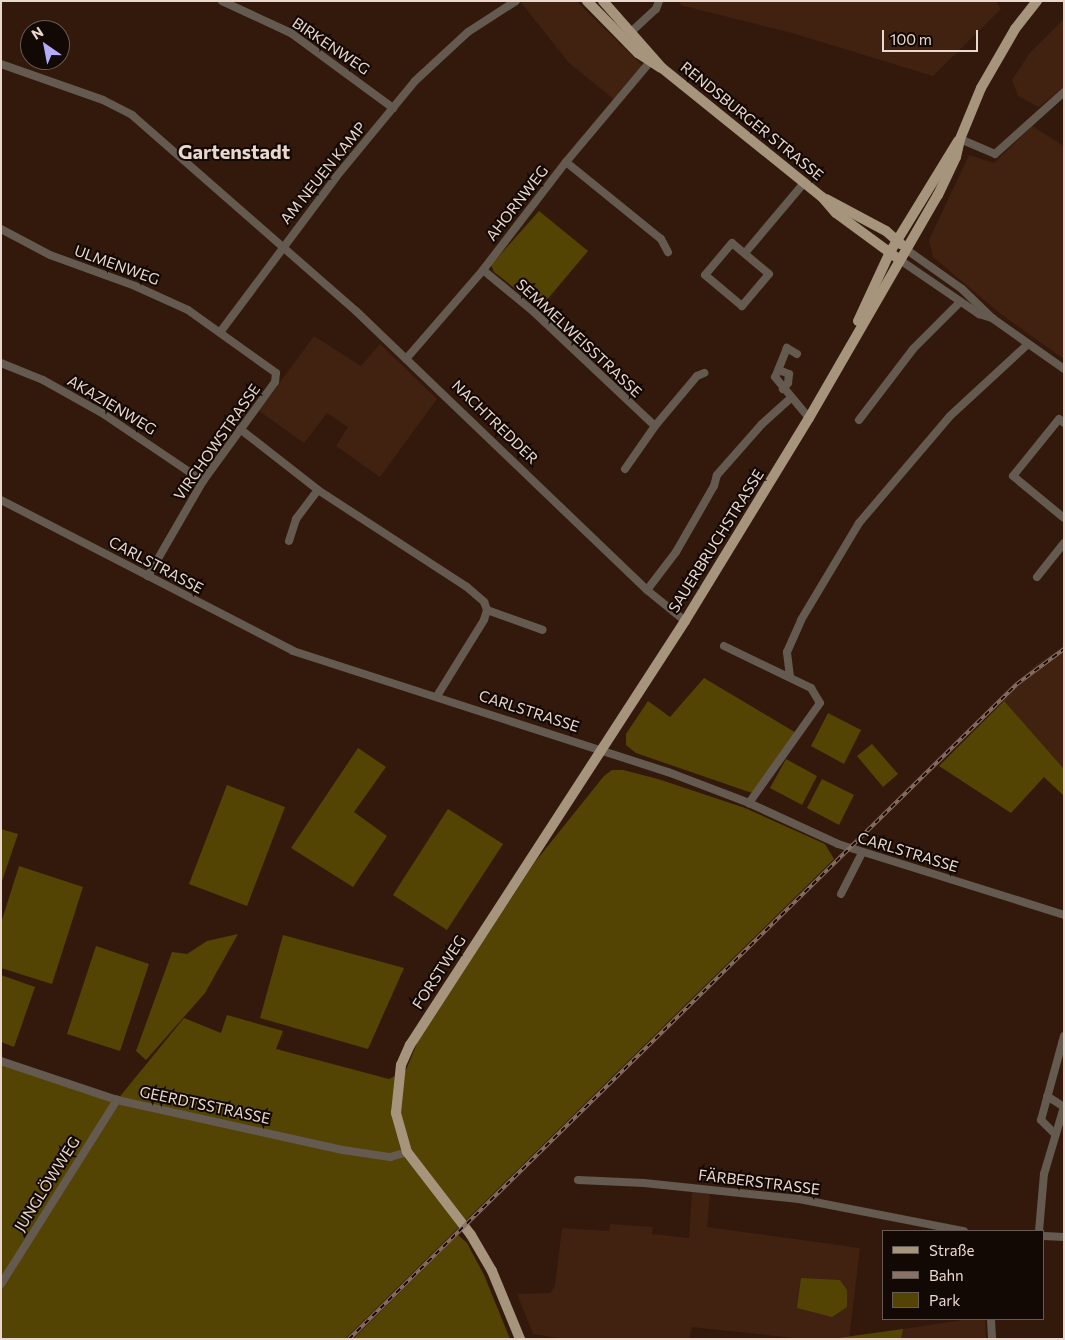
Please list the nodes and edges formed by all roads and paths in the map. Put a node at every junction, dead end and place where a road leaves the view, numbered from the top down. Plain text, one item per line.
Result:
1 (222, 1) edge
2 (516, 1) edge
3 (586, 1) edge
4 (603, 1) edge
5 (659, 1) edge
6 (1037, 1) edge
7 (613, 28) junction
8 (631, 32) junction
9 (633, 47) junction
10 (650, 62) junction
11 (1, 64) edge
12 (662, 68) junction
13 (1064, 92) edge
14 (393, 108) junction
15 (960, 139) junction
16 (566, 162) junction
17 (804, 183) junction
18 (822, 198) junction
19 (1, 229) edge
20 (898, 241) junction
21 (282, 247) junction
22 (907, 250) junction
23 (668, 252) dead end
24 (890, 252) junction
25 (745, 253) junction
26 (900, 260) junction
27 (483, 270) junction
28 (960, 302) junction
29 (992, 318) junction
30 (221, 330) junction
31 (1028, 344) junction
32 (850, 345) junction
33 (797, 354) dead end
34 (406, 359) junction
35 (1, 362) edge
36 (1064, 369) edge
37 (704, 373) dead end
38 (790, 399) junction
39 (809, 418) junction
40 (859, 420) dead end
41 (1064, 423) edge
42 (655, 426) junction
43 (240, 429) junction
44 (625, 470) dead end
45 (203, 482) junction
46 (318, 490) junction
47 (1, 500) edge
48 (1064, 518) edge
49 (289, 540) dead end
50 (1064, 543) edge
51 (148, 576) junction
52 (1037, 577) dead end
53 (646, 590) junction
54 (487, 610) junction
55 (686, 621) junction
56 (543, 630) dead end
57 (724, 646) dead end
58 (790, 677) junction
59 (436, 696) junction
60 (602, 750) junction
61 (749, 803) junction
62 (862, 853) junction
63 (841, 894) dead end
64 (1064, 915) edge
65 (1064, 1036) edge
66 (1, 1061) edge
67 (1047, 1096) junction
68 (117, 1100) junction
69 (1055, 1134) junction
70 (407, 1152) junction
71 (578, 1180) dead end
72 (959, 1230) edge
73 (1039, 1230) edge
74 (1045, 1236) edge
75 (1064, 1237) edge
76 (1, 1284) edge
77 (991, 1320) edge
78 (520, 1339) edge
79 (992, 1339) edge

1 - 14 street, BIRKENWEG
2 - 14 street, AM NEUEN KAMP
3 - 7 main road, RENDSBURGER STRASSE
4 - 8 main road, RENDSBURGER STRASSE
5 - 8 street
6 - 15 main road
7 - 8 street
7 - 9 main road, RENDSBURGER STRASSE
8 - 9 street
8 - 12 main road, RENDSBURGER STRASSE
9 - 10 main road, RENDSBURGER STRASSE
10 - 12 main road, RENDSBURGER STRASSE
10 - 16 street, AHORNWEG
11 - 21 street, NACHTREDDER
12 - 17 main road, RENDSBURGER STRASSE
13 - 15 street
14 - 21 street, AM NEUEN KAMP
15 - 20 main road, SAUERBRUCHSTRASSE
15 - 22 main road, SAUERBRUCHSTRASSE
16 - 23 street
16 - 27 street, AHORNWEG
17 - 18 main road, RENDSBURGER STRASSE
17 - 25 street
18 - 20 main road, RENDSBURGER STRASSE
18 - 24 main road, RENDSBURGER STRASSE
19 - 30 street, ULMENWEG
20 - 22 main road, RENDSBURGER STRASSE
20 - 24 main road, SAUERBRUCHSTRASSE
21 - 30 street, AM NEUEN KAMP
21 - 34 street, NACHTREDDER
22 - 26 main road, SAUERBRUCHSTRASSE
22 - 29 street, RENDSBURGER STRASSE
24 - 26 main road, RENDSBURGER STRASSE
24 - 32 main road, SAUERBRUCHSTRASSE
25 - 25 street
26 - 28 street, RENDSBURGER STRASSE
26 - 32 main road, SAUERBRUCHSTRASSE
27 - 34 street, AHORNWEG
27 - 42 street, SEMMELWEISSTRASSE
28 - 29 street, RENDSBURGER STRASSE
28 - 40 street
29 - 31 street, RENDSBURGER STRASSE
30 - 43 street, VIRCHOWSTRASSE
31 - 36 street, RENDSBURGER STRASSE
31 - 58 street
32 - 39 main road, SAUERBRUCHSTRASSE
33 - 38 street
34 - 53 street, NACHTREDDER
35 - 45 street, AKAZIENWEG
37 - 42 street
38 - 39 street
38 - 53 street
39 - 55 main road, SAUERBRUCHSTRASSE
41 - 48 street
42 - 44 street
43 - 45 street, VIRCHOWSTRASSE
43 - 46 street
45 - 51 street, VIRCHOWSTRASSE
46 - 49 street
46 - 54 street
47 - 51 street, CARLSTRASSE
50 - 52 street
51 - 59 street, CARLSTRASSE
53 - 55 street, NACHTREDDER
54 - 56 street
54 - 59 street
55 - 60 main road, SAUERBRUCHSTRASSE
57 - 58 street
58 - 61 street
59 - 60 street, CARLSTRASSE
60 - 61 street, CARLSTRASSE
60 - 70 main road, FORSTWEG
61 - 62 street, CARLSTRASSE
62 - 63 street
62 - 64 street, CARLSTRASSE
65 - 67 street
66 - 68 street, GEERDTSSTRASSE
67 - 69 street
67 - 69 street
68 - 70 street, GEERDTSSTRASSE
68 - 76 street, JUNGLÖWWEG
69 - 73 street
70 - 78 main road, FORSTWEG
71 - 72 street, FÄRBERSTRASSE
74 - 75 street
77 - 79 street

